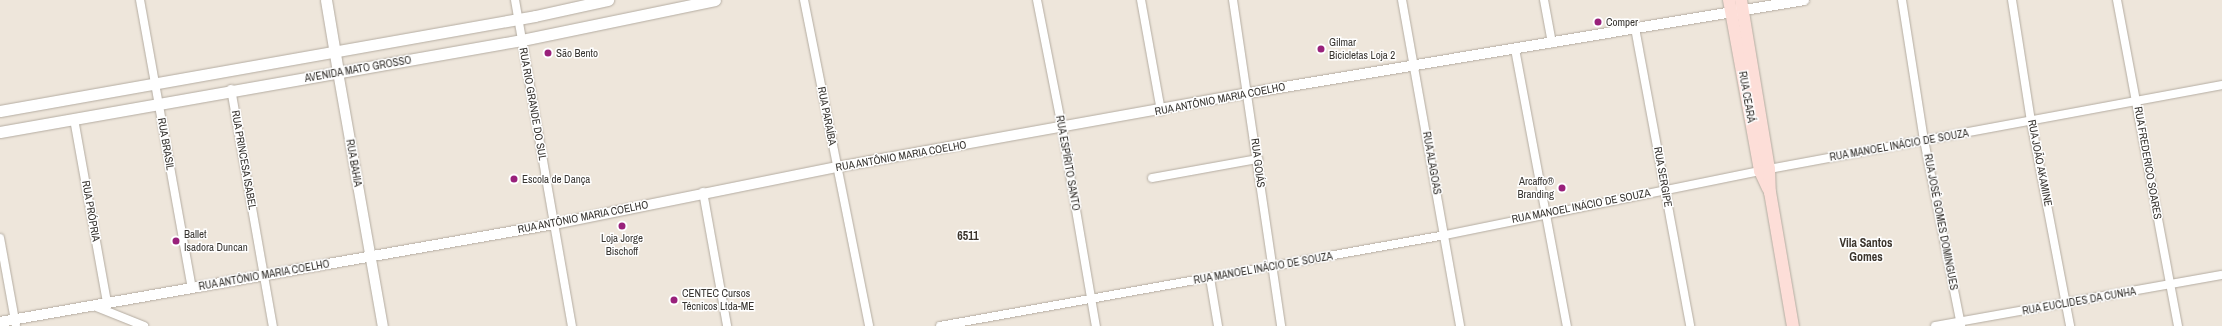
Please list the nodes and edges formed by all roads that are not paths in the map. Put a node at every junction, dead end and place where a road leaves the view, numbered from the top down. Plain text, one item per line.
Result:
1 (140, 0) edge
2 (326, 0) edge
3 (515, 0) edge
4 (608, 0) edge
5 (715, 0) edge
6 (804, 0) edge
7 (1036, 0) edge
8 (1140, 0) edge
9 (1234, 0) edge
10 (1402, 0) edge
11 (1544, 0) edge
12 (1804, 0) edge
13 (1902, 0) edge
14 (2012, 0) edge
15 (2117, 0) edge
16 (700, 1) edge
17 (1736, 5) edge
18 (519, 19) junction
19 (1635, 28) junction
20 (522, 40) junction
21 (1552, 43) junction
22 (1515, 49) junction
23 (334, 52) junction
24 (1415, 65) junction
25 (338, 72) junction
26 (155, 83) junction
27 (2222, 85) edge
28 (231, 89) junction
29 (1249, 93) junction
30 (2137, 102) junction
31 (158, 104) junction
32 (0, 111) edge
33 (1161, 111) junction
34 (74, 119) junction
35 (2031, 121) junction
36 (1062, 128) junction
37 (0, 132) edge
38 (1924, 140) junction
39 (1258, 159) junction
40 (837, 167) junction
41 (1765, 170) junction
42 (1152, 178) dead end
43 (1665, 190) junction
44 (703, 192) junction
45 (1546, 213) junction
46 (554, 224) junction
47 (1445, 235) junction
48 (0, 238) edge
49 (371, 257) junction
50 (1271, 267) junction
51 (265, 274) junction
52 (2222, 275) edge
53 (1210, 278) junction
54 (2171, 284) junction
55 (192, 288) junction
56 (1091, 299) junction
57 (107, 303) junction
58 (2066, 304) junction
59 (94, 306) junction
60 (0, 322) edge
61 (15, 323) edge
62 (1960, 324) edge
63 (144, 326) edge
64 (273, 326) edge
65 (383, 326) edge
66 (572, 326) edge
67 (727, 326) edge
68 (869, 326) edge
69 (940, 326) edge
70 (1096, 326) edge
71 (1218, 326) edge
72 (1281, 326) edge
73 (1460, 326) edge
74 (1568, 326) edge
75 (1690, 326) edge
76 (1794, 326) edge
77 (1935, 326) edge
78 (2070, 326) edge
79 (2178, 326) edge

1 - 26 street, RUA BRASIL
2 - 23 main road, RUA BAHIA
3 - 18 street, RUA RIO GRANDE DO SUL
4 - 18 main road, AVENIDA MATO GROSSO
5 - 16 main road, AVENIDA MATO GROSSO
6 - 40 street, RUA PARAÍBA
7 - 36 street, RUA ESPÍRITO SANTO
8 - 33 street
9 - 29 street, RUA GOIÁS
10 - 24 street, RUA ALAGOAS
11 - 21 street
12 - 17 street, RUA ANTÔNIO MARIA COELHO
13 - 38 street, RUA JOSÉ GOMES DOMINGUES
14 - 35 street, RUA JOÃO AKAMINE
15 - 30 street, RUA FREDERICO SOARES
16 - 20 main road, AVENIDA MATO GROSSO
17 - 19 street, RUA ANTÔNIO MARIA COELHO
17 - 41 main road, RUA CEARÁ
18 - 20 street, RUA RIO GRANDE DO SUL
18 - 23 main road, AVENIDA MATO GROSSO
19 - 21 street, RUA ANTÔNIO MARIA COELHO
19 - 43 street, RUA SERGIPE
20 - 25 main road, AVENIDA MATO GROSSO
20 - 46 street, RUA RIO GRANDE DO SUL
21 - 22 street, RUA ANTÔNIO MARIA COELHO
22 - 24 street, RUA ANTÔNIO MARIA COELHO
22 - 45 street
23 - 25 main road, RUA BAHIA
23 - 26 main road, AVENIDA MATO GROSSO
24 - 29 street, RUA ANTÔNIO MARIA COELHO
24 - 47 street, RUA ALAGOAS
25 - 28 main road, AVENIDA MATO GROSSO
25 - 49 street, RUA BAHIA
26 - 31 street, RUA BRASIL
26 - 32 main road, AVENIDA MATO GROSSO
27 - 30 street, RUA MANOEL INÁCIO DE SOUZA
28 - 31 main road, AVENIDA MATO GROSSO
28 - 51 street, RUA PRINCESA ISABEL
29 - 33 street, RUA ANTÔNIO MARIA COELHO
29 - 39 street, RUA GOIÁS
30 - 35 street, RUA MANOEL INÁCIO DE SOUZA
30 - 54 street, RUA FREDERICO SOARES
31 - 34 main road, AVENIDA MATO GROSSO
31 - 55 street, RUA BRASIL
33 - 36 street, RUA ANTÔNIO MARIA COELHO
34 - 37 main road, AVENIDA MATO GROSSO
34 - 57 street, RUA PRÓPRIA
35 - 38 street, RUA MANOEL INÁCIO DE SOUZA
35 - 58 street, RUA JOÃO AKAMINE
36 - 40 street, RUA ANTÔNIO MARIA COELHO
36 - 56 street, RUA ESPÍRITO SANTO
38 - 41 street, RUA MANOEL INÁCIO DE SOUZA
38 - 62 street, RUA JOSÉ GOMES DOMINGUES
39 - 42 street
39 - 50 street, RUA GOIÁS
40 - 44 street, RUA ANTÔNIO MARIA COELHO
40 - 68 street, RUA PARAÍBA
41 - 43 street, RUA MANOEL INÁCIO DE SOUZA
41 - 76 main road, RUA CEARÁ
43 - 45 street, RUA MANOEL INÁCIO DE SOUZA
43 - 75 street, RUA SERGIPE
44 - 46 street, RUA ANTÔNIO MARIA COELHO
44 - 67 street
45 - 47 street, RUA MANOEL INÁCIO DE SOUZA
45 - 74 street
46 - 49 street, RUA ANTÔNIO MARIA COELHO
46 - 66 street, RUA RIO GRANDE DO SUL
47 - 50 street, RUA MANOEL INÁCIO DE SOUZA
47 - 73 street, RUA ALAGOAS
48 - 61 street
49 - 51 street, RUA ANTÔNIO MARIA COELHO
49 - 65 street, RUA BAHIA
50 - 53 street, RUA MANOEL INÁCIO DE SOUZA
50 - 72 street, RUA GOIÁS
51 - 55 street, RUA ANTÔNIO MARIA COELHO
51 - 64 street, RUA PRINCESA ISABEL
52 - 54 street, RUA EUCLIDES DA CUNHA
53 - 56 street, RUA MANOEL INÁCIO DE SOUZA
53 - 71 street
54 - 58 street, RUA EUCLIDES DA CUNHA
54 - 79 street, RUA FREDERICO SOARES
55 - 57 street, RUA ANTÔNIO MARIA COELHO
56 - 69 street, RUA MANOEL INÁCIO DE SOUZA
56 - 70 street, RUA ESPÍRITO SANTO
57 - 59 street, RUA ANTÔNIO MARIA COELHO
58 - 62 street, RUA EUCLIDES DA CUNHA
58 - 78 street, RUA JOÃO AKAMINE
59 - 61 street, RUA ANTÔNIO MARIA COELHO
59 - 63 street
60 - 61 street, RUA ANTÔNIO MARIA COELHO
62 - 77 street, RUA EUCLIDES DA CUNHA

